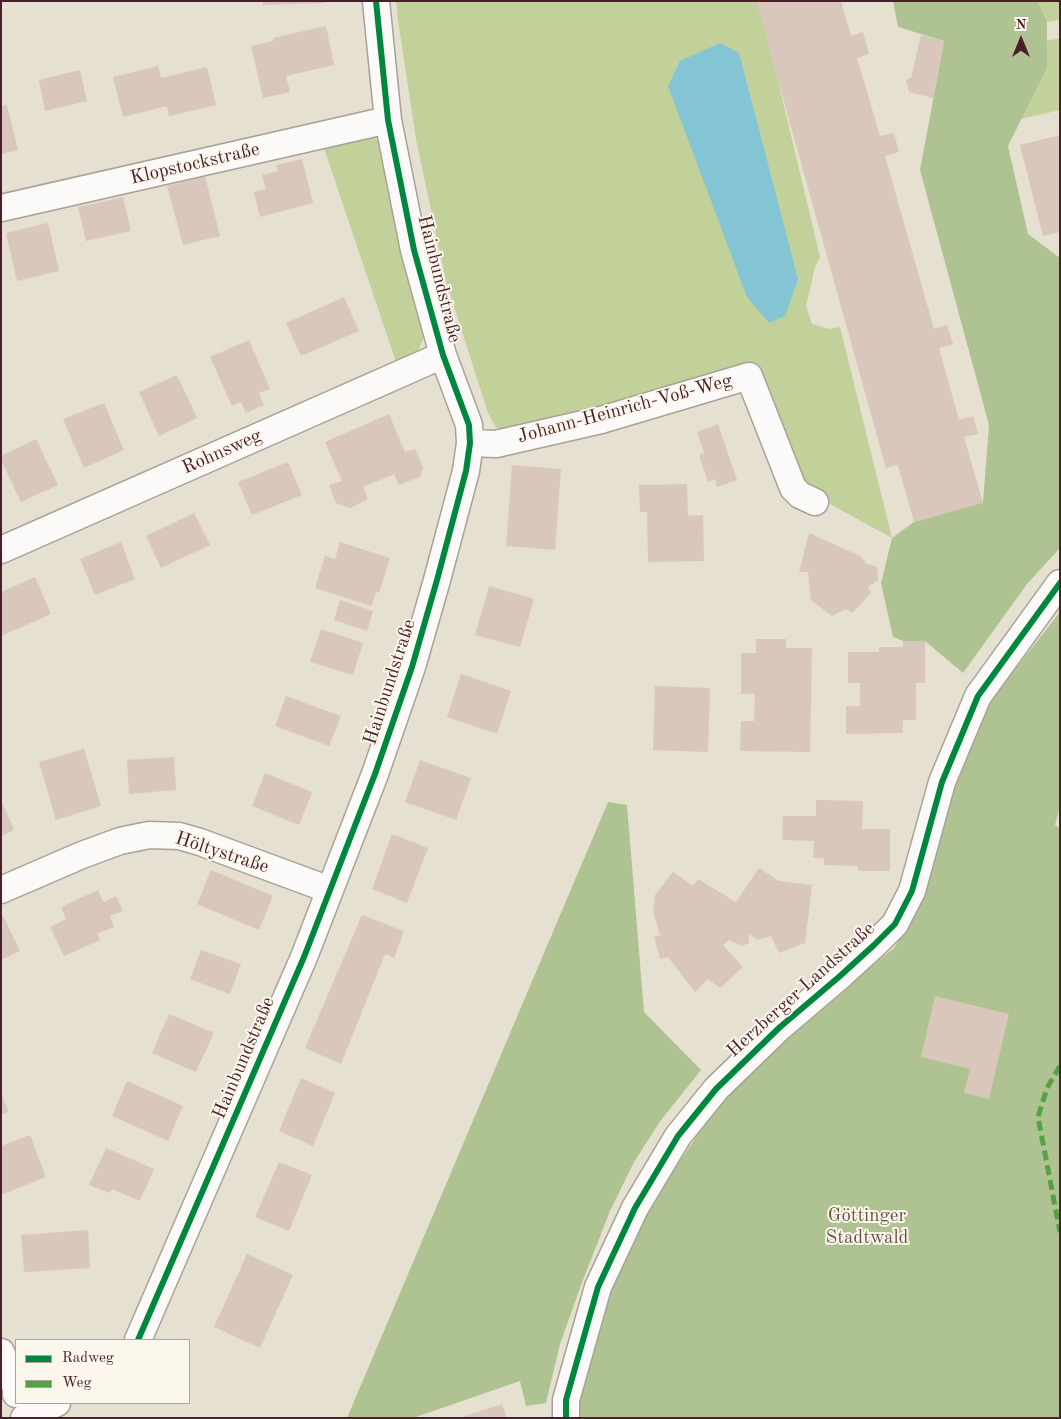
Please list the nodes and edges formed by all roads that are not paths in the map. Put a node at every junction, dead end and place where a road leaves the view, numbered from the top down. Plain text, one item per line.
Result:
1 (376, 1) edge
2 (388, 120) junction
3 (1, 208) edge
4 (443, 354) junction
5 (470, 443) junction
6 (815, 502) dead end
7 (1, 550) edge
8 (1060, 583) edge
9 (1, 890) edge
10 (330, 890) junction
11 (138, 1339) edge
12 (1, 1352) edge
13 (15, 1386) edge
14 (17, 1404) edge
15 (55, 1404) edge
16 (19, 1418) edge
17 (24, 1418) edge
18 (566, 1418) edge

1 - 2 street, Hainbundstraße
2 - 3 street, Klopstockstraße
2 - 4 street, Hainbundstraße
4 - 5 street, Hainbundstraße
4 - 7 street, Rohnsweg
5 - 6 street, Johann-Heinrich-Voß-Weg
5 - 10 street, Hainbundstraße
8 - 18 street, Herzberger Landstraße
9 - 10 street, Höltystraße
10 - 11 street, Hainbundstraße
12 - 13 street
14 - 16 street
15 - 17 street

